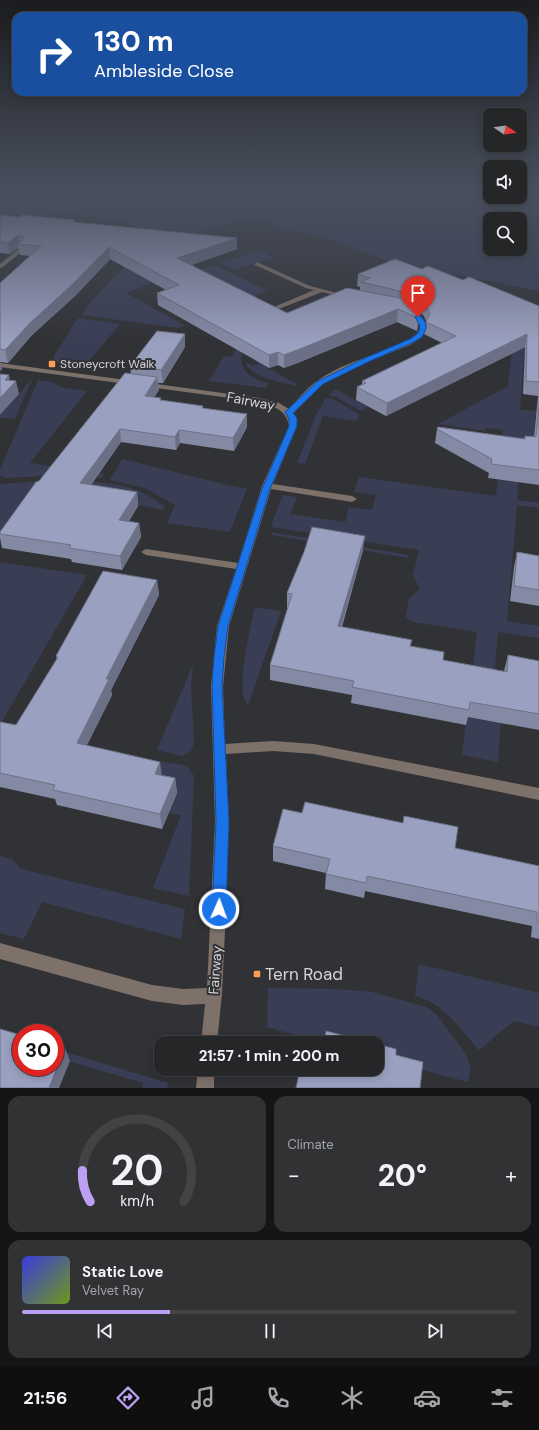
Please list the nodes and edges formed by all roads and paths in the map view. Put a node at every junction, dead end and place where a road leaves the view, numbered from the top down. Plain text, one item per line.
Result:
1 (22, 249) edge
2 (257, 264) dead end
3 (0, 266) edge
4 (319, 291) junction
5 (356, 298) edge
6 (401, 307) edge
7 (268, 311) edge
8 (0, 365) edge
9 (288, 412) junction
10 (267, 486) junction
11 (352, 499) dead end
12 (146, 552) dead end
13 (242, 567) junction
14 (220, 749) junction
15 (539, 794) edge
16 (0, 951) edge
17 (214, 994) junction
18 (210, 1036) edge
19 (206, 1076) edge
20 (205, 1088) edge

1 - 3 street
2 - 4 street
4 - 5 street
4 - 7 street
6 - 9 street
8 - 9 street, Fairway
9 - 10 street, Fairway
10 - 11 street
10 - 13 street, Fairway
12 - 13 street
13 - 14 street, Fairway
14 - 15 street
14 - 17 street, Fairway
16 - 17 street
17 - 18 street, Fairway
19 - 20 street

